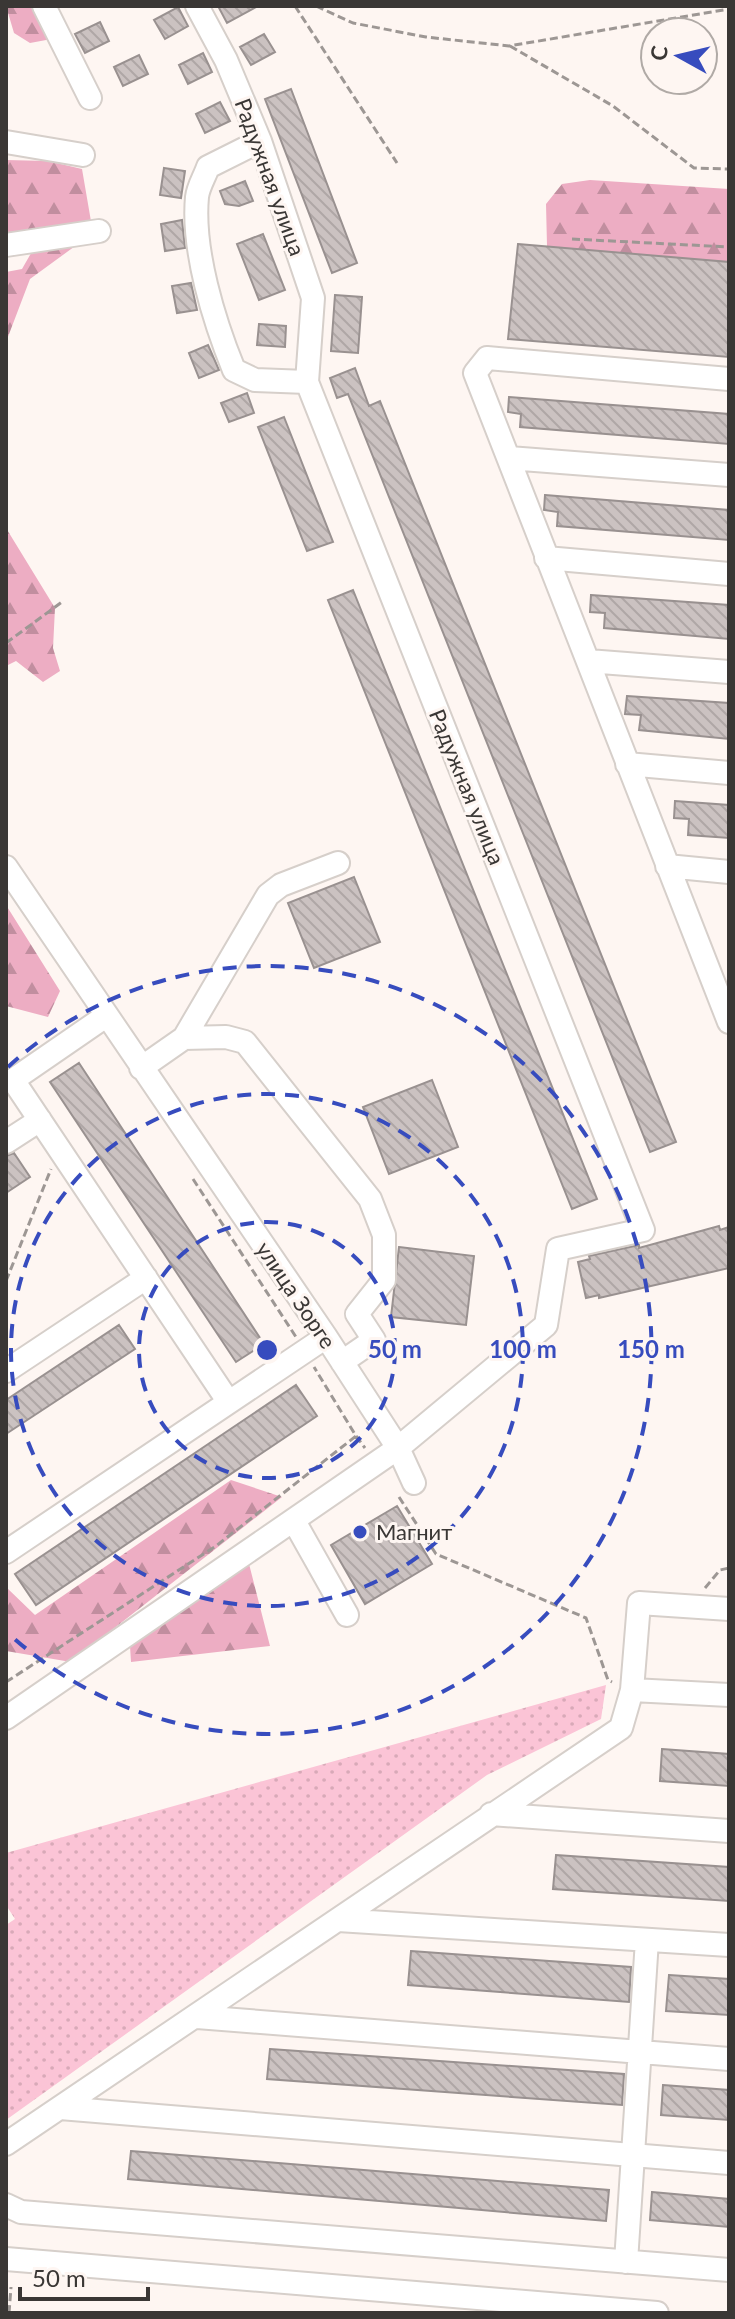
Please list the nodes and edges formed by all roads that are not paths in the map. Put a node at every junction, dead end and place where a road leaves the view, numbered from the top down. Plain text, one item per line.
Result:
1 (44, 6) edge
2 (197, 6) edge
3 (90, 98) dead end
4 (260, 141) junction
5 (6, 142) edge
6 (83, 155) dead end
7 (99, 231) dead end
8 (6, 245) edge
9 (729, 379) edge
10 (307, 382) junction
11 (509, 458) junction
12 (729, 475) edge
13 (546, 558) junction
14 (729, 574) edge
15 (588, 661) junction
16 (729, 672) edge
17 (627, 764) junction
18 (729, 773) edge
19 (338, 863) dead end
20 (667, 866) junction
21 (6, 867) edge
22 (729, 872) edge
23 (720, 977) edge
24 (106, 1016) junction
25 (729, 1022) edge
26 (184, 1038) junction
27 (141, 1068) junction
28 (40, 1120) junction
29 (6, 1142) edge
30 (146, 1278) junction
31 (326, 1337) junction
32 (342, 1362) junction
33 (6, 1371) edge
34 (228, 1401) junction
35 (398, 1448) junction
36 (404, 1486) road end
37 (294, 1521) junction
38 (6, 1552) edge
39 (729, 1609) edge
40 (347, 1615) dead end
41 (632, 1690) junction
42 (729, 1695) edge
43 (6, 1718) edge
44 (491, 1814) junction
45 (729, 1831) edge
46 (338, 1920) junction
47 (647, 1940) junction
48 (729, 1945) edge
49 (197, 2017) junction
50 (642, 2054) junction
51 (729, 2059) edge
52 (60, 2108) junction
53 (6, 2144) edge
54 (635, 2156) junction
55 (729, 2163) edge
56 (6, 2205) edge
57 (6, 2259) edge
58 (626, 2262) junction
59 (729, 2270) edge
60 (445, 2304) edge
61 (657, 2313) edge

1 - 3 street
2 - 4 street, Радужная улица
4 - 10 street, Радужная улица
4 - 10 street
5 - 6 street
7 - 8 street
9 - 11 street
10 - 35 street, Радужная улица
11 - 12 street
11 - 13 street
13 - 14 street
13 - 15 street
15 - 16 street
15 - 17 street
17 - 18 street
17 - 20 street
19 - 26 street
20 - 22 street
20 - 23 street
21 - 24 street, улица Зорге
23 - 25 street
24 - 27 street, улица Зорге
24 - 28 street
26 - 27 street
26 - 32 street
27 - 31 street, улица Зорге
28 - 29 street
28 - 30 street
30 - 33 street
30 - 34 street
31 - 32 street, улица Зорге
31 - 34 street
32 - 35 street, улица Зорге
34 - 38 street
35 - 36 street, улица Зорге
35 - 37 street
37 - 40 street
37 - 43 street
39 - 41 street
41 - 42 street
41 - 44 street
44 - 45 street
44 - 46 street
46 - 47 street
46 - 49 street
47 - 48 street
47 - 50 street
49 - 50 street
49 - 52 street
50 - 51 street
50 - 54 street
52 - 53 street
52 - 54 street
54 - 55 street
54 - 58 street
56 - 58 street
57 - 60 street
58 - 59 street
60 - 61 street

